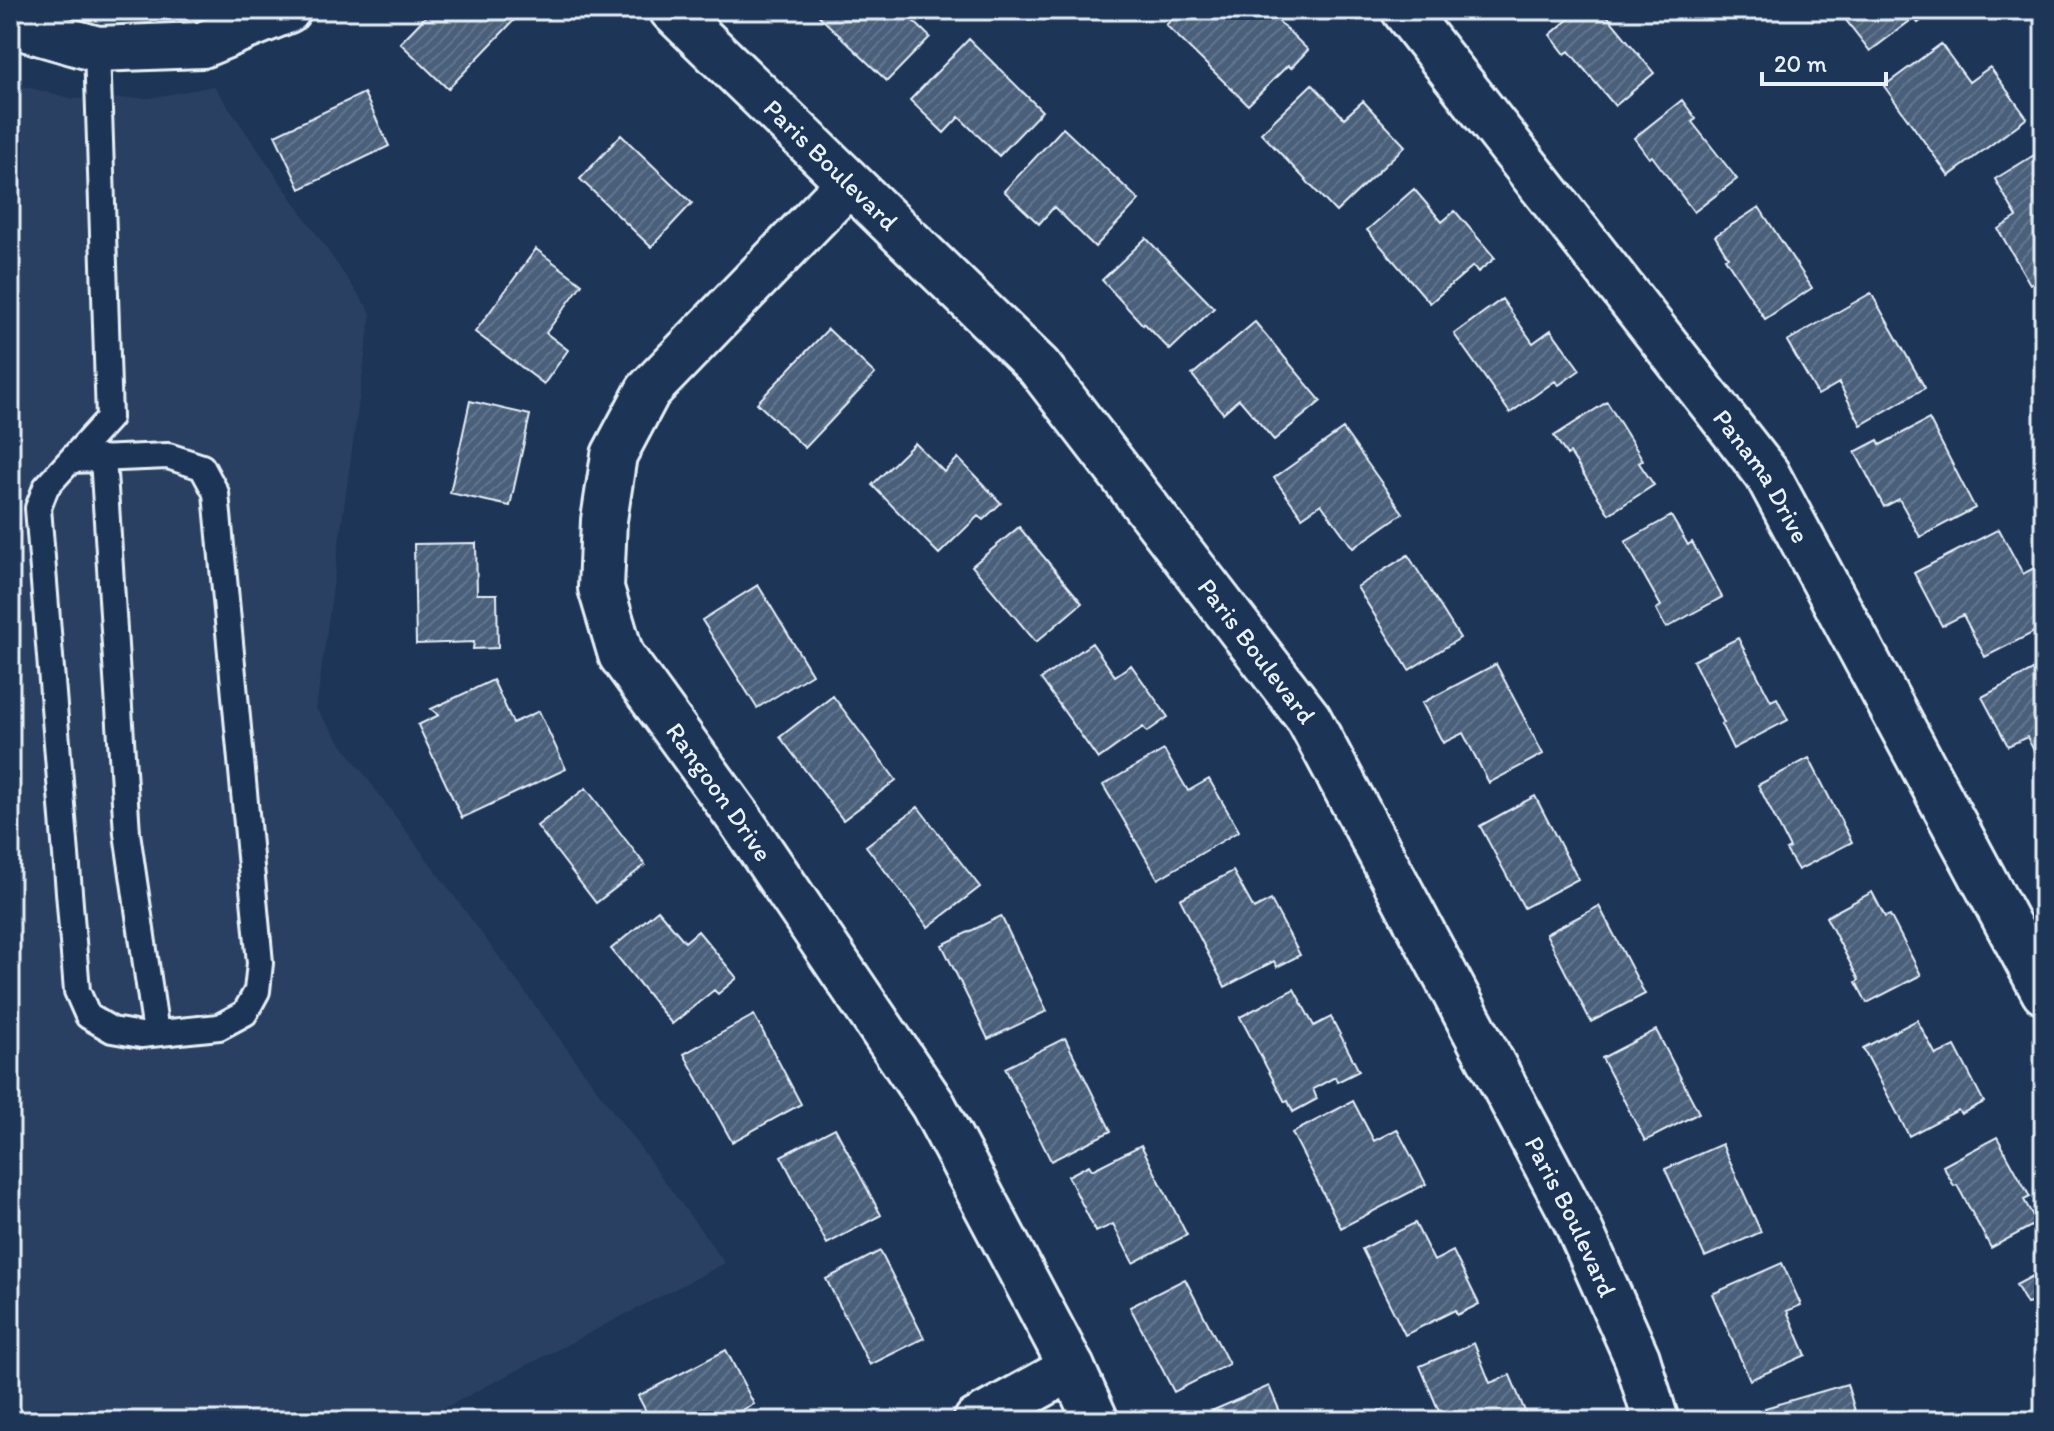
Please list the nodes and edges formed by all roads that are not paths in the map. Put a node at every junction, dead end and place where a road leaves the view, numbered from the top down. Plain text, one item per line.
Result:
1 (288, 10) edge
2 (672, 10) edge
3 (1404, 10) edge
4 (10, 24) edge
5 (97, 49) junction
6 (849, 183) junction
7 (103, 458) junction
8 (72, 460) junction
9 (2044, 992) edge
10 (156, 1033) junction
11 (1072, 1368) junction
12 (976, 1421) edge
13 (1096, 1421) edge
14 (1656, 1421) edge

1 - 5 street
2 - 6 street, Paris Boulevard
3 - 9 street, Panama Drive
4 - 5 street
5 - 8 lane
6 - 11 street, Rangoon Drive
6 - 14 street, Paris Boulevard
7 - 8 lane
7 - 10 lane
7 - 10 lane
8 - 10 lane
11 - 12 street
11 - 13 street, Rangoon Drive

